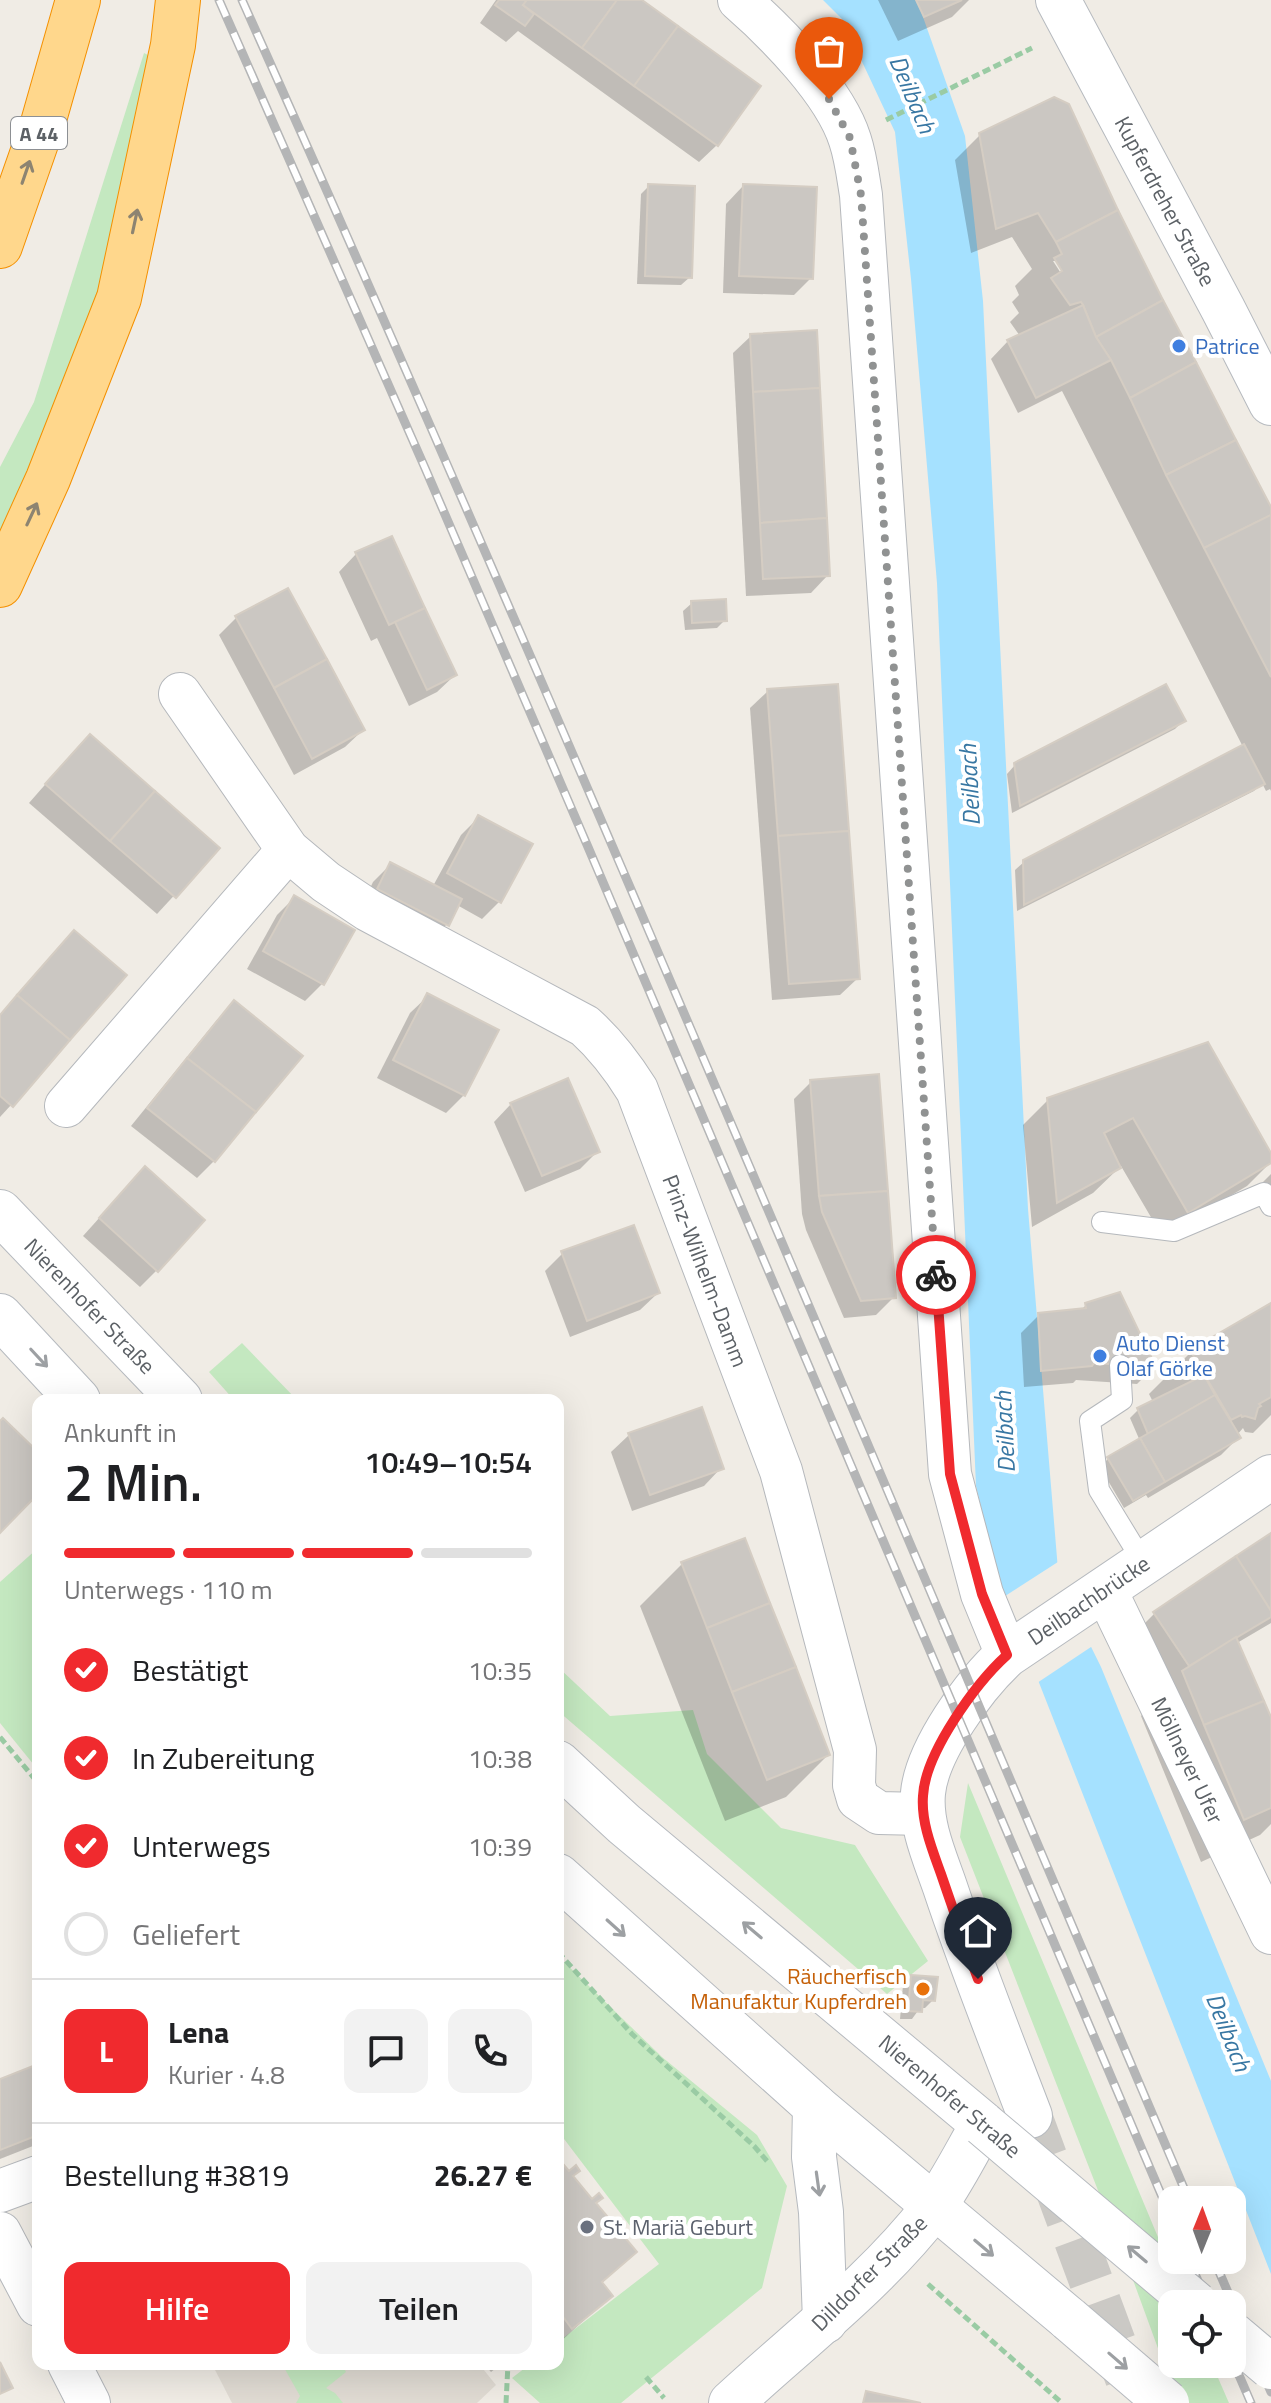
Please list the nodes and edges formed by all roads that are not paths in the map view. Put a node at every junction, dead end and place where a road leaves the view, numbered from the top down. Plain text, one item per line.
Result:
1 (178, 0) edge
2 (739, 0) edge
3 (76, 9) edge
4 (1066, 14) edge
5 (0, 246) edge
6 (1271, 403) edge
7 (0, 585) edge
8 (180, 694) dead end
9 (288, 850) junction
10 (66, 1106) dead end
11 (1271, 1206) edge
12 (0, 1212) edge
13 (1102, 1222) dead end
14 (0, 1316) edge
15 (1120, 1365) dead end
16 (72, 1394) edge
17 (174, 1394) edge
18 (1271, 1477) edge
19 (1143, 1562) junction
20 (1093, 1596) junction
21 (1009, 1653) junction
22 (564, 1769) edge
23 (928, 1830) junction
24 (564, 1881) edge
25 (1271, 1933) edge
26 (815, 2106) junction
27 (1030, 2116) tunnel mouth
28 (983, 2124) junction
29 (32, 2179) edge
30 (0, 2191) edge
31 (934, 2206) junction
32 (0, 2233) edge
33 (1179, 2290) edge
34 (32, 2294) edge
35 (825, 2321) junction
36 (1246, 2346) edge
37 (1271, 2367) edge
38 (72, 2370) edge
39 (89, 2403) edge
40 (731, 2403) edge
41 (1167, 2403) edge

7 -> 1 highway
2 - 21 street
5 -> 3 highway, A 44
4 - 6 main road, Kupferdreher Straße
8 - 9 street, Prinz-Wilhelm-Damm
9 - 10 street
9 - 23 street, Prinz-Wilhelm-Damm
11 - 13 lane
12 - 17 main road, Nierenhofer Straße
14 -> 16 main road
15 - 19 lane
18 - 19 main road, Deilbachbrücke
19 - 20 main road, Deilbachbrücke
20 - 21 main road, Deilbachbrücke
20 - 25 street, Möllneyer Ufer
21 - 23 main road, Deilbachbrücke
28 -> 22 main road, Nierenhofer Straße
23 - 27 main road
24 -> 26 main road
26 - 31 main road
26 -> 35 main road
28 - 31 main road, Dilldorfer Straße
33 -> 28 main road, Nierenhofer Straße, bridge
29 - 30 street
31 - 35 main road, Dilldorfer Straße
31 -> 41 main road, bridge
32 - 34 street
35 - 40 main road, Dilldorfer Straße
36 - 37 main road, bridge
38 - 39 street

